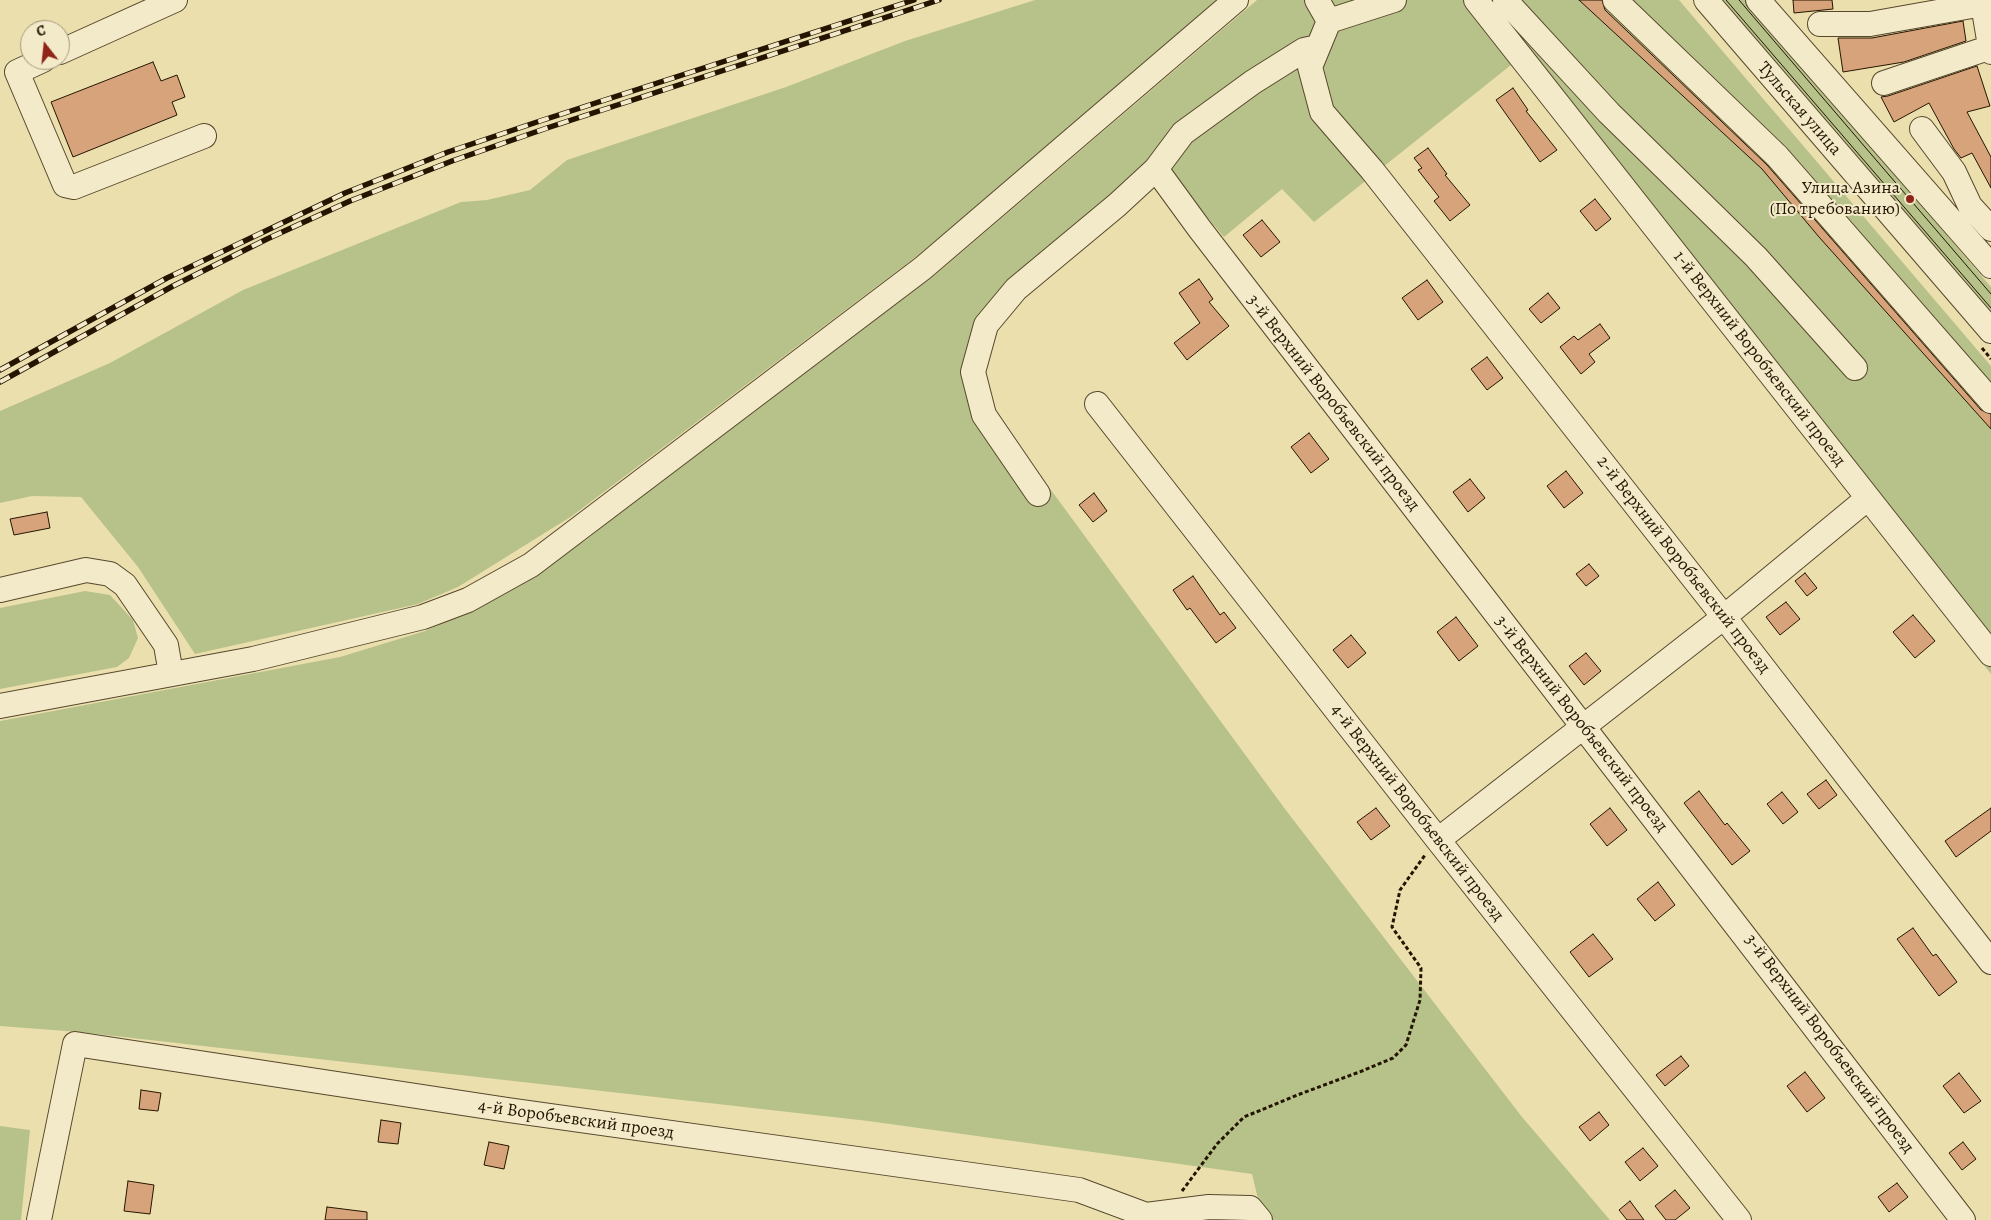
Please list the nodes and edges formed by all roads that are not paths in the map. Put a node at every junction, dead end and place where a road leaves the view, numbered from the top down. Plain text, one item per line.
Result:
1 (175, 0) edge
2 (1236, 0) edge
3 (1317, 0) edge
4 (1394, 0) edge
5 (1476, 0) edge
6 (1505, 0) edge
7 (1615, 0) edge
8 (1706, 0) edge
9 (1758, 0) edge
10 (1987, 2) edge
11 (1329, 21) junction
12 (1820, 24) dead end
13 (70, 47) edge
14 (1318, 47) junction
15 (1991, 47) edge
16 (1991, 52) edge
17 (21, 70) edge
18 (1884, 83) dead end
19 (1922, 129) dead end
20 (204, 136) dead end
21 (1156, 169) junction
22 (1991, 229) edge
23 (1991, 266) edge
24 (1991, 331) edge
25 (1855, 368) dead end
26 (1991, 401) edge
27 (1097, 404) dead end
28 (1038, 494) dead end
29 (1868, 498) junction
30 (0, 590) edge
31 (1724, 617) junction
32 (1991, 654) edge
33 (171, 674) junction
34 (0, 706) edge
35 (1583, 728) junction
36 (1438, 840) junction
37 (1991, 962) edge
38 (1952, 1216) edge
39 (39, 1220) edge
40 (1260, 1220) edge
41 (1739, 1220) edge

1 - 13 street
2 - 33 street
3 - 11 street
4 - 11 street
5 - 29 street, 1-й Верхний Воробъевский проезд
6 - 25 street
7 - 26 street
8 - 24 street, Тульская улица
9 - 23 street
10 - 12 street
10 - 15 street
11 - 14 street, 2-й Верхний Воробъевский проезд
14 - 21 street
14 - 31 street, 2-й Верхний Воробъевский проезд
15 - 16 street
15 - 18 street
17 - 20 street
19 - 22 street
21 - 28 street
21 - 35 street, 3-й Верхний Воробъевский проезд
27 - 36 street, 4-й Верхний Воробъевский проезд
29 - 31 street
29 - 32 street, 1-й Верхний Воробъевский проезд
30 - 33 street
31 - 35 street
31 - 37 street, 2-й Верхний Воробъевский проезд
33 - 34 street
35 - 36 street
35 - 38 street, 3-й Верхний Воробъевский проезд
36 - 41 street, 4-й Верхний Воробъевский проезд
39 - 40 street, 4-й Воробъевский проезд

